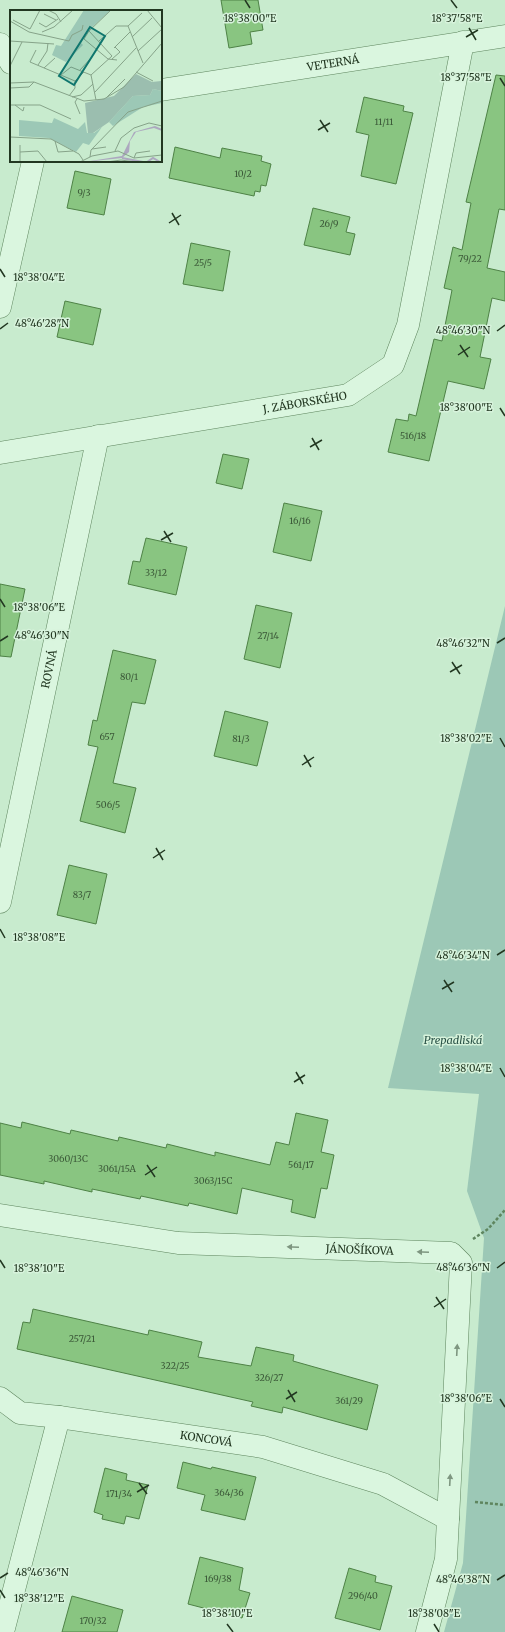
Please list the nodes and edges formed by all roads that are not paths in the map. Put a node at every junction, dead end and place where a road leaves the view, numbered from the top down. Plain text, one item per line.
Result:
1 (505, 36) edge
2 (463, 42) junction
3 (0, 44) edge
4 (10, 61) edge
5 (162, 90) edge
6 (33, 162) edge
7 (0, 307) edge
8 (98, 436) junction
9 (0, 453) edge
10 (0, 902) edge
11 (0, 1215) edge
12 (0, 1398) edge
13 (59, 1417) junction
14 (448, 1519) junction
15 (3, 1632) edge
16 (427, 1632) edge

1 - 2 street, VETERNÁ
2 - 5 street, VETERNÁ
2 - 8 street, J. ZÁBORSKÉHO
3 - 4 street
6 - 7 street
8 - 9 street, J. ZÁBORSKÉHO
8 - 10 street, ROVNÁ
14 -> 11 street, JÁNOŠÍKOVA
12 - 13 street
13 - 14 street, KONCOVÁ
13 - 15 street
14 - 16 street

